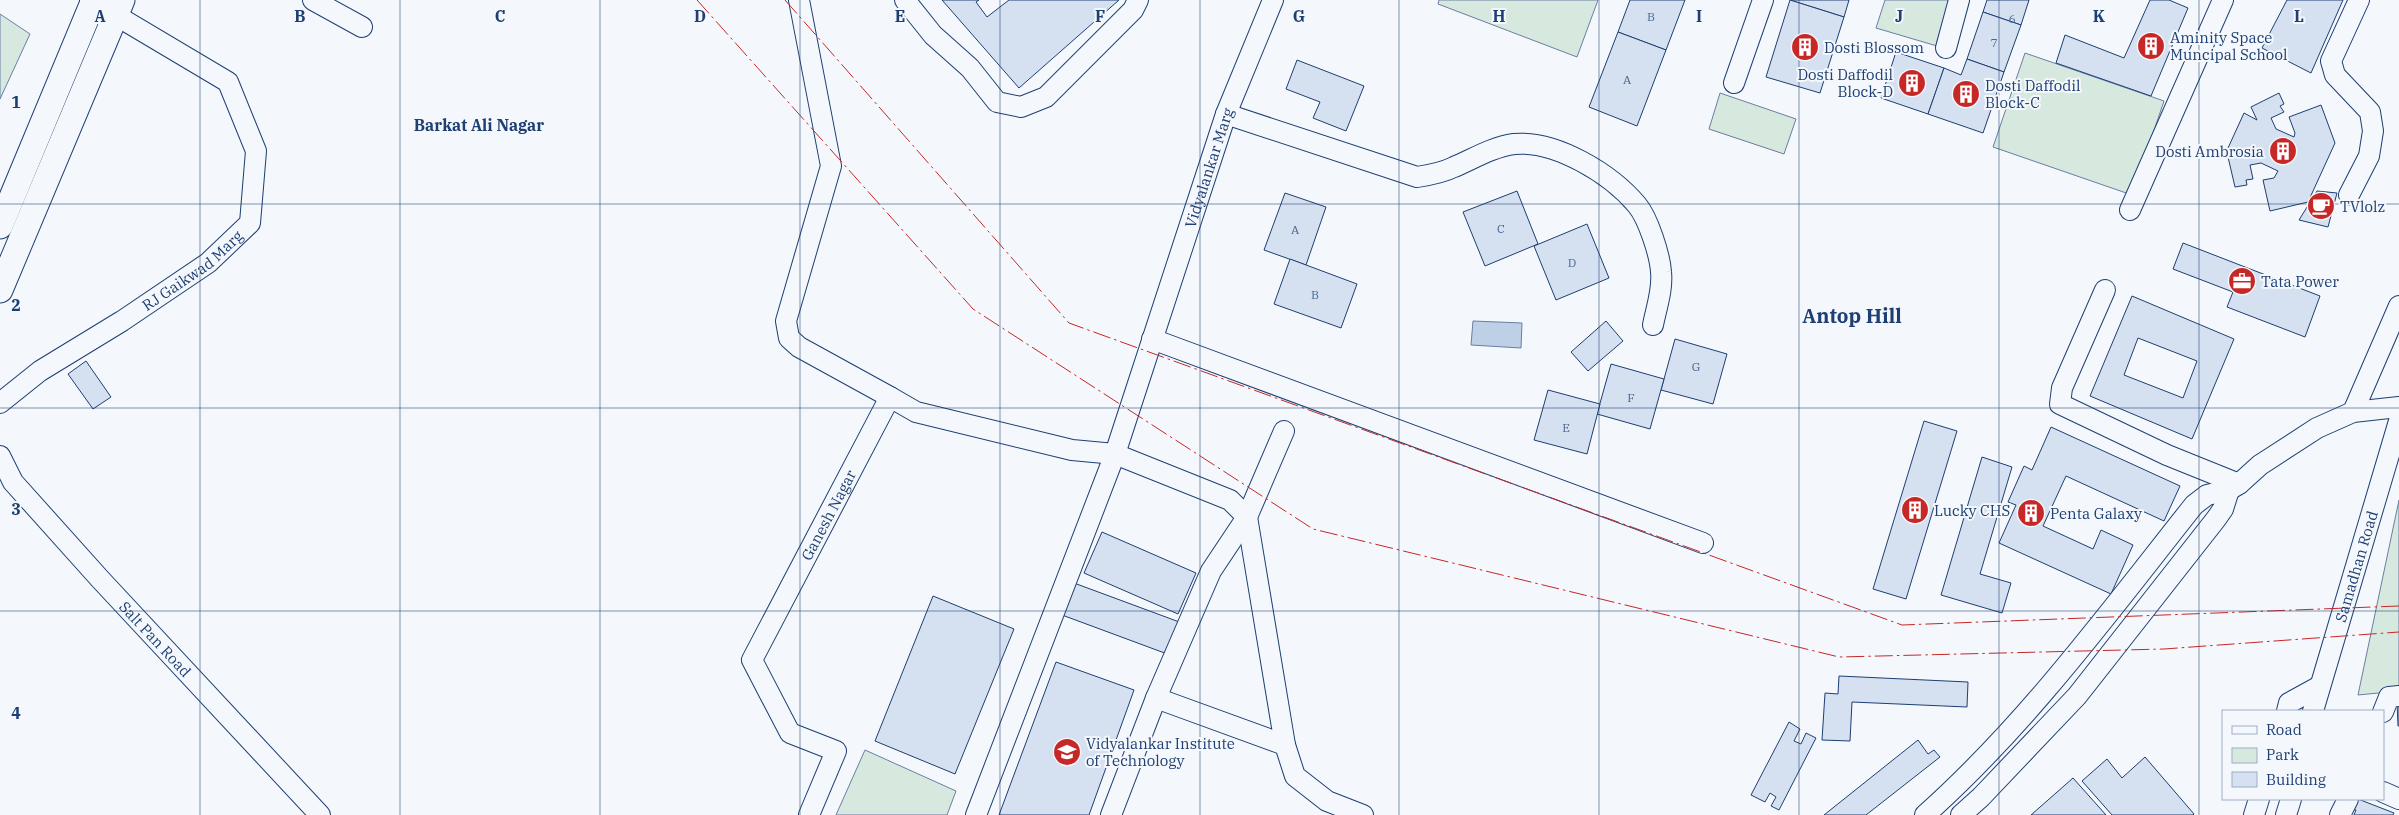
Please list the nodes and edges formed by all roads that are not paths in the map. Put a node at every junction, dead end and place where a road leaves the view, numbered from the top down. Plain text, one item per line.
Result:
1 (313, 0) edge
2 (799, 0) edge
3 (905, 0) edge
4 (1138, 0) edge
5 (1273, 0) edge
6 (1763, 0) edge
7 (1959, 0) edge
8 (2222, 0) edge
9 (2359, 0) edge
10 (92, 1) edge
11 (119, 7) edge
12 (362, 27) dead end
13 (1946, 48) dead end
14 (1734, 83) dead end
15 (1226, 114) junction
16 (2349, 195) dead end
17 (2130, 210) dead end
18 (0, 226) edge
19 (0, 290) edge
20 (2105, 290) dead end
21 (2399, 306) edge
22 (1653, 325) dead end
23 (1152, 339) junction
24 (890, 397) junction
25 (0, 403) edge
26 (2399, 407) edge
27 (2353, 412) junction
28 (2399, 421) edge
29 (1284, 431) dead end
30 (1115, 454) junction
31 (0, 456) edge
32 (2234, 487) junction
33 (1247, 517) junction
34 (1703, 543) dead end
35 (2320, 686) junction
36 (2399, 696) edge
37 (1156, 698) junction
38 (2287, 710) edge
39 (2314, 710) edge
40 (2384, 710) edge
41 (1285, 745) junction
42 (1992, 749) junction
43 (2008, 768) junction
44 (2399, 790) edge
45 (2384, 792) edge
46 (2384, 792) edge
47 (2399, 799) edge
48 (2259, 800) edge
49 (2290, 800) edge
50 (2348, 800) edge
51 (320, 815) edge
52 (808, 815) edge
53 (976, 815) edge
54 (1111, 815) edge
55 (1363, 815) edge
56 (1925, 815) edge
57 (1961, 815) edge
58 (2254, 815) edge
59 (2286, 815) edge
60 (2340, 815) edge

1 - 12 street
2 - 24 street
3 - 4 street
5 - 15 street, Vidyalankar Marg
6 - 14 street
7 - 13 street
8 - 17 street
9 - 16 street
10 - 11 street, RJ Gaikwad Marg
10 - 18 main road
11 - 19 main road
11 - 25 street, RJ Gaikwad Marg
15 - 22 street
15 - 23 street, Vidyalankar Marg
20 - 32 street
21 - 27 street
23 - 30 street, Vidyalankar Marg
23 - 34 street
24 - 30 street
24 - 52 street, Ganesh Nagar
26 - 27 street
27 - 32 street
28 - 35 street, Samadhan Road
29 - 33 street
30 - 33 street
30 - 53 street, Vidyalankar Marg
31 - 51 street, Salt Pan Road
32 - 42 street
32 - 43 street
33 - 37 street
33 - 41 street
35 - 38 street
35 - 39 street, Samadhan Road
36 - 40 street
37 - 41 street
37 - 54 street
41 - 55 street
42 - 43 street
42 - 56 street
43 - 57 street
44 - 45 street
46 - 47 street
48 - 58 street
49 - 59 street
50 - 60 street

